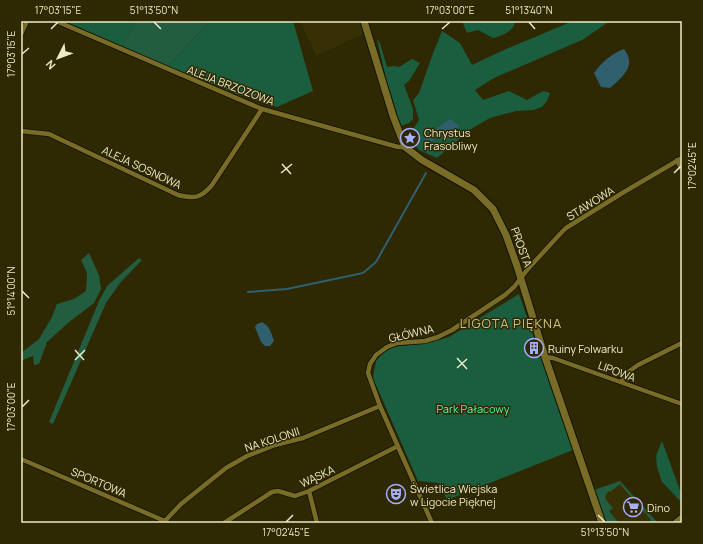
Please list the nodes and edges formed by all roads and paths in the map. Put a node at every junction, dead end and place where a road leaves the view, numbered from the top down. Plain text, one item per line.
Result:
1 (27, 21) edge
2 (56, 21) edge
3 (364, 21) edge
4 (21, 34) edge
5 (262, 109) junction
6 (21, 131) edge
7 (405, 147) junction
8 (680, 159) edge
9 (682, 170) edge
10 (521, 278) junction
11 (682, 343) edge
12 (545, 358) junction
13 (621, 382) junction
14 (682, 404) edge
15 (380, 406) junction
16 (398, 446) junction
17 (21, 459) edge
18 (309, 491) junction
19 (682, 518) edge
20 (166, 522) edge
21 (224, 523) edge
22 (317, 523) edge
23 (432, 523) edge
24 (602, 523) edge
25 (676, 523) edge

1 - 4 street
2 - 5 street, ALEJA BRZOZOWA
3 - 7 street
5 - 6 street, ALEJA SOSNOWA
5 - 7 street, ALEJA BRZOZOWA
7 - 10 street, PROSTA
8 - 9 street
8 - 10 street, STAWOWA
10 - 12 street, PROSTA
10 - 15 street, GŁÓWNA
11 - 13 street
12 - 13 street, LIPOWA
12 - 24 street, PROSTA
13 - 14 street, LIPOWA
15 - 16 street, GŁÓWNA
15 - 20 street, NA KOLONII
16 - 18 street, WĄSKA
16 - 23 street, GŁÓWNA
17 - 20 street, SPORTOWA
18 - 21 street, WĄSKA
18 - 22 street
19 - 25 street

